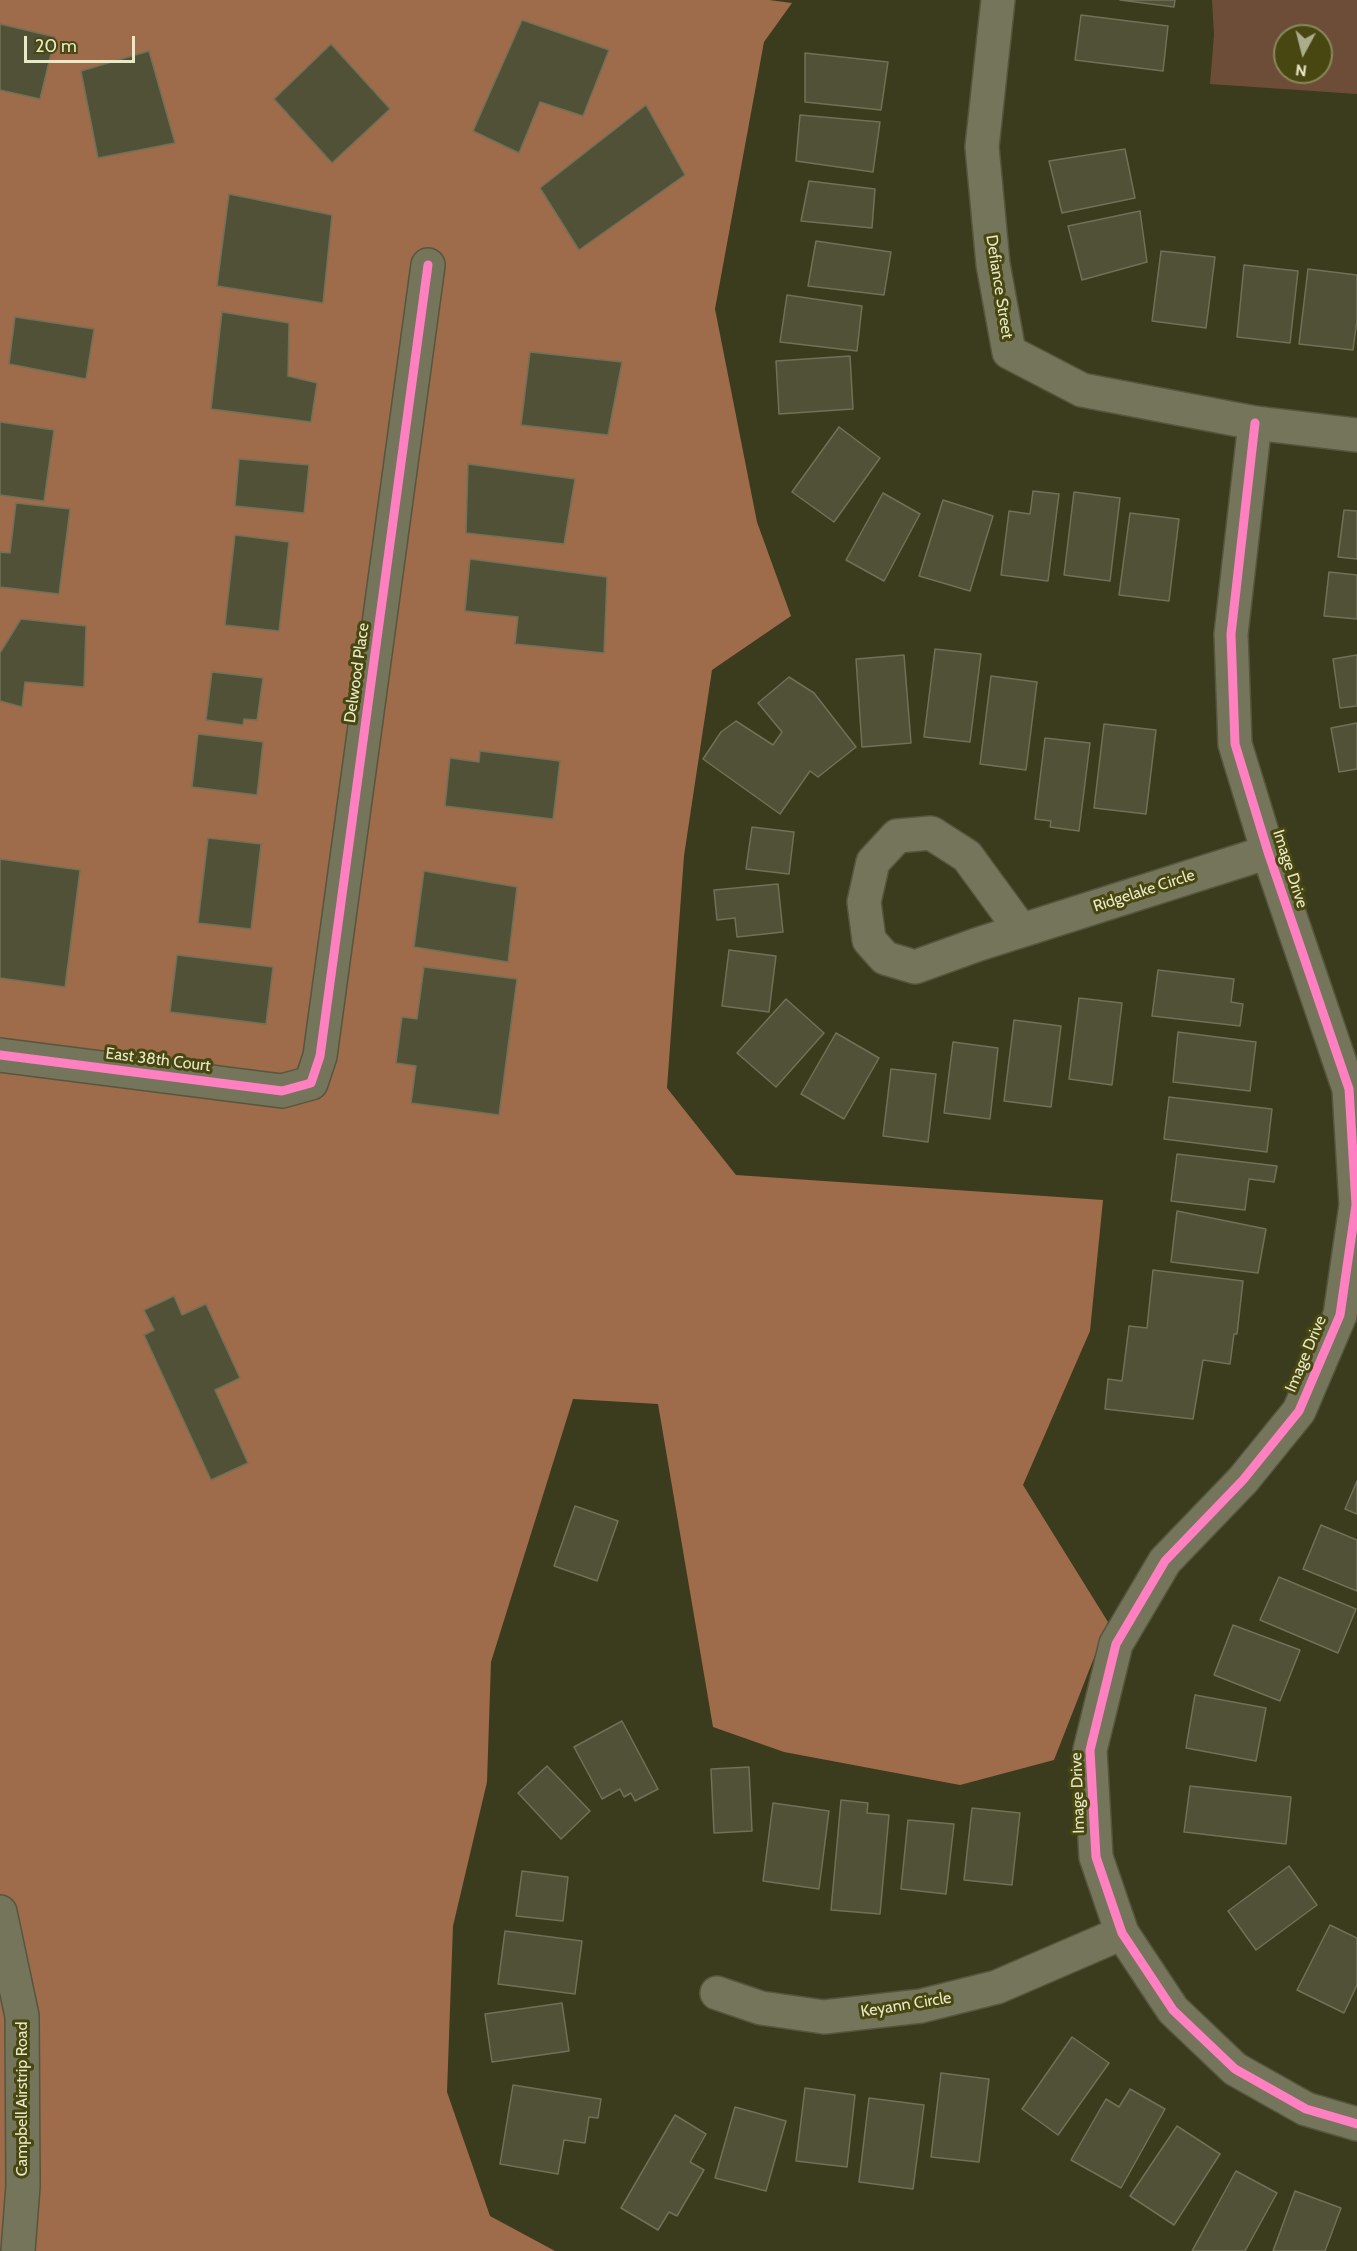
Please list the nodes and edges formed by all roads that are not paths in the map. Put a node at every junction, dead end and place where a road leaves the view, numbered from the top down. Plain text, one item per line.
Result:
1 (998, 0) edge
2 (428, 265) dead end
3 (1255, 423) junction
4 (1357, 435) edge
5 (1268, 852) junction
6 (1021, 930) junction
7 (0, 1055) edge
8 (311, 1083) joint
9 (1353, 1089) edge
10 (0, 1912) edge
11 (1122, 1933) junction
12 (717, 1993) dead end
13 (1357, 2124) edge
14 (18, 2251) edge

1 - 3 street, Defiance Street
2 - 8 street, Delwood Place
3 - 4 street
3 - 5 street, Image Drive
5 - 6 street, Ridgelake Circle
5 - 9 street, Image Drive
6 - 6 street, Ridgelake Circle
7 - 8 street, East 38th Court
9 - 11 street, Image Drive
10 - 14 street, Campbell Airstrip Road
11 - 12 street, Keyann Circle
11 - 13 street, Image Drive

